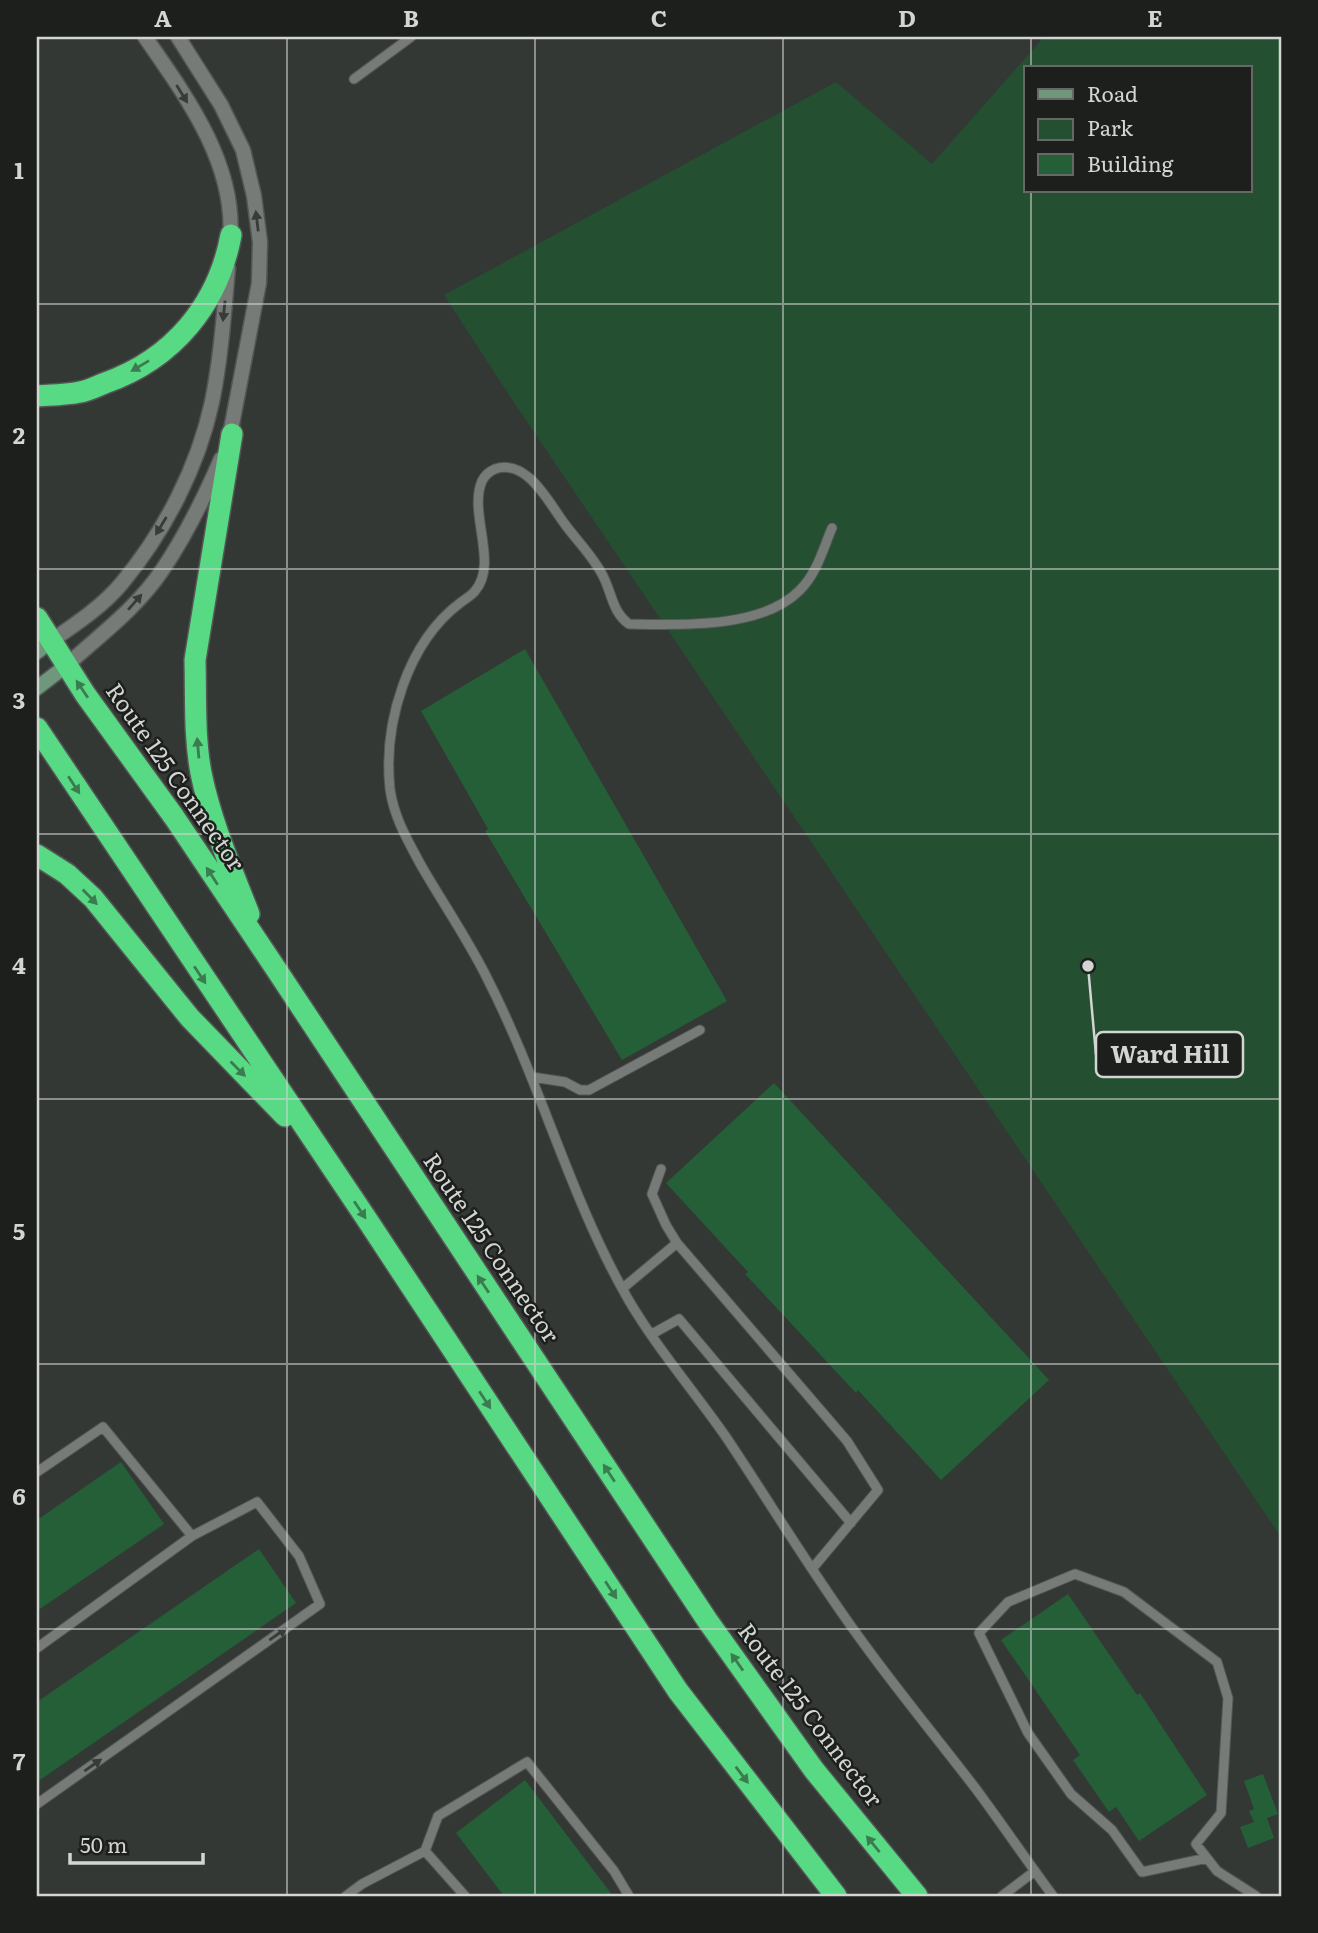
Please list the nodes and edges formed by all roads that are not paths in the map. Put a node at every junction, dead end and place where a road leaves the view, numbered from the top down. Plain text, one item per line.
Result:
1 (145, 37) edge
2 (178, 37) edge
3 (411, 37) edge
4 (354, 79) dead end
5 (231, 235) junction
6 (37, 396) edge
7 (232, 434) junction
8 (832, 528) dead end
9 (37, 618) edge
10 (44, 646) edge
11 (67, 665) junction
12 (37, 688) edge
13 (37, 728) edge
14 (37, 855) edge
15 (265, 952) junction
16 (700, 1030) dead end
17 (532, 1077) junction
18 (322, 1154) junction
19 (661, 1169) dead end
20 (677, 1243) junction
21 (623, 1289) junction
22 (652, 1334) junction
23 (37, 1472) edge
24 (851, 1522) junction
25 (192, 1536) junction
26 (813, 1569) junction
27 (37, 1648) edge
28 (37, 1804) edge
29 (425, 1851) junction
30 (1207, 1858) junction
31 (1035, 1871) junction
32 (346, 1896) edge
33 (465, 1896) edge
34 (629, 1896) edge
35 (836, 1896) edge
36 (917, 1896) edge
37 (1002, 1896) edge
38 (1051, 1896) edge
39 (1256, 1896) edge

1 -> 5 street
7 -> 2 street
3 - 4 lane
5 -> 6 highway
5 -> 10 street
11 -> 7 street
15 -> 7 highway
8 - 17 lane
9 - 10 highway, Route 125 Connector
10 - 11 highway, Route 125 Connector
11 - 12 street
15 -> 11 highway, Route 125 Connector
13 -> 18 highway
14 -> 18 highway
36 -> 15 highway, Route 125 Connector
16 - 17 lane
17 - 21 lane
18 -> 35 highway
19 - 20 lane
20 - 21 lane
20 - 24 lane
21 - 22 lane
22 - 24 lane
22 - 26 lane
23 - 25 lane
24 - 26 lane
25 - 27 lane
28 -> 25 lane
26 - 31 lane
29 - 32 lane
29 - 33 lane
29 - 34 lane
30 - 30 lane
30 - 39 lane
31 - 37 lane
31 - 38 lane

